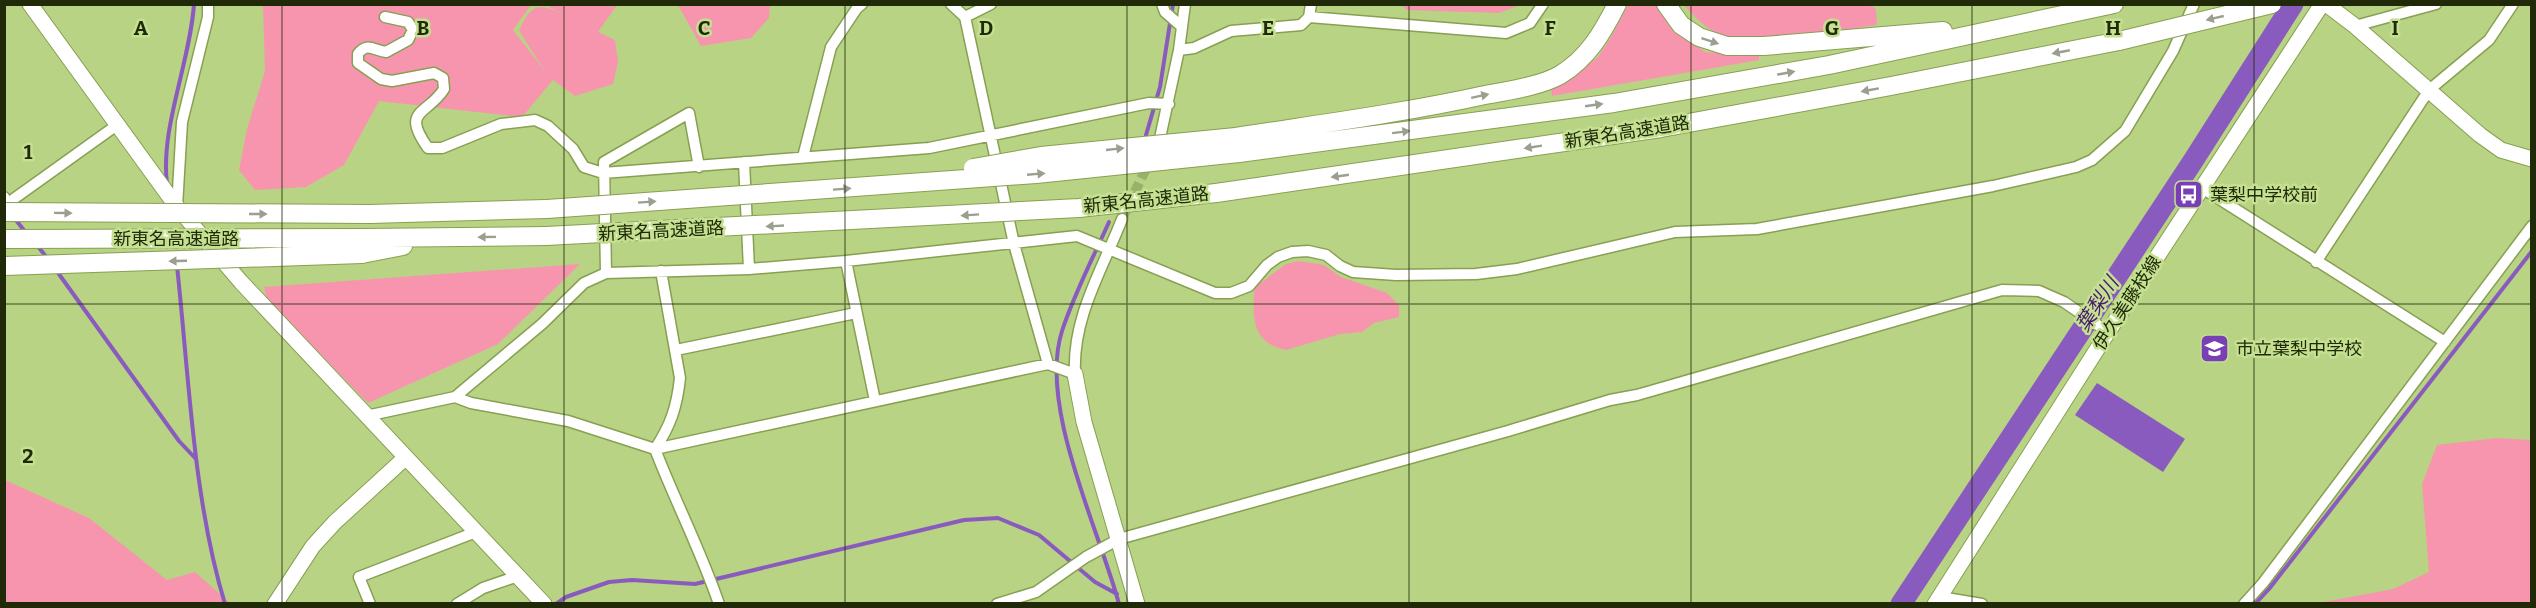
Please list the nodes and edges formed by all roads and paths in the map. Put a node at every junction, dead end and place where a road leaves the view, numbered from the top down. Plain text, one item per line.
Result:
1 (30, 4) edge
2 (208, 4) edge
3 (862, 4) edge
4 (951, 4) edge
5 (991, 4) edge
6 (1162, 4) edge
7 (1185, 4) edge
8 (1311, 4) edge
9 (1543, 4) edge
10 (1617, 4) edge
11 (1666, 4) edge
12 (2194, 4) edge
13 (2272, 4) edge
14 (2324, 4) edge
15 (2436, 4) edge
16 (2513, 4) edge
17 (2113, 5) edge
18 (385, 17) dead end
19 (965, 17) junction
20 (1309, 17) junction
21 (1181, 26) junction
22 (2010, 26) junction
23 (2355, 26) junction
24 (1179, 50) junction
25 (2429, 90) junction
26 (1169, 104) junction
27 (117, 125) junction
28 (991, 137) junction
29 (1160, 138) dead end
30 (1237, 145) junction
31 (802, 157) junction
32 (2532, 159) edge
33 (744, 162) junction
34 (699, 167) junction
35 (603, 173) junction
36 (2202, 188) junction
37 (4, 197) edge
38 (177, 207) junction
39 (4, 212) edge
40 (1122, 219) tunnel mouth
41 (2532, 226) edge
42 (4, 238) edge
43 (1014, 244) junction
44 (363, 246) junction
45 (1110, 250) junction
46 (846, 261) junction
47 (2316, 262) junction
48 (4, 266) edge
49 (749, 269) junction
50 (661, 271) junction
51 (606, 273) junction
52 (856, 313) junction
53 (2108, 332) junction
54 (2445, 342) junction
55 (676, 350) junction
56 (1048, 364) junction
57 (1075, 374) junction
58 (455, 397) junction
59 (875, 401) junction
60 (366, 416) junction
61 (655, 449) junction
62 (405, 459) junction
63 (476, 532) junction
64 (1119, 539) junction
65 (518, 576) junction
66 (1937, 600) edge
67 (275, 603) edge
68 (370, 603) edge
69 (457, 603) edge
70 (544, 603) edge
71 (719, 603) edge
72 (997, 603) edge
73 (1137, 603) edge
74 (1982, 603) edge
75 (2244, 603) edge

1 - 27 street
2 - 38 street
3 - 31 street
4 - 19 street
5 - 19 street
6 - 21 street
7 - 21 street
8 - 20 street
9 - 20 street
30 -> 10 highway
11 -> 22 highway
12 - 45 street
13 -> 44 highway, 新東名高速道路, bridge
14 - 23 street
14 - 36 street, 伊久美藤枝線
15 - 23 street
16 - 25 street
17 - 22 highway, 新東名高速道路
18 - 35 street
19 - 28 street
20 - 24 street
21 - 24 street
30 -> 22 highway, 新東名高速道路
23 - 25 street
24 - 26 street
25 - 32 street
25 - 47 street
26 - 28 street
26 - 29 street
27 - 37 street
27 - 38 street
28 - 31 street
28 - 43 street
39 -> 30 highway, 新東名高速道路, bridge
31 - 33 street
33 - 34 street
33 - 49 street
34 - 35 street
34 - 35 street
35 - 51 street
36 - 47 street
36 - 53 street, 伊久美藤枝線
38 - 60 street
40 - 45 street
41 - 54 street
42 - 44 highway, 新東名高速道路, bridge
43 - 45 street
43 - 46 street
43 - 56 street
44 -> 48 highway, bridge
45 - 57 street
46 - 49 street
46 - 52 street
47 - 54 street
49 - 50 street
50 - 51 street
50 - 55 street
51 - 58 street
52 - 55 street
52 - 59 street
53 - 64 street
53 - 66 street, 伊久美藤枝線
54 - 75 street
55 - 61 street
56 - 57 street
56 - 59 street
57 - 64 street
58 - 60 street
58 - 61 street
59 - 61 street
60 - 62 street
61 - 71 street
62 - 63 street
62 - 67 street
63 - 65 street
63 - 68 street
64 - 72 street
64 - 73 street
65 - 69 street
65 - 70 street
66 - 74 street

